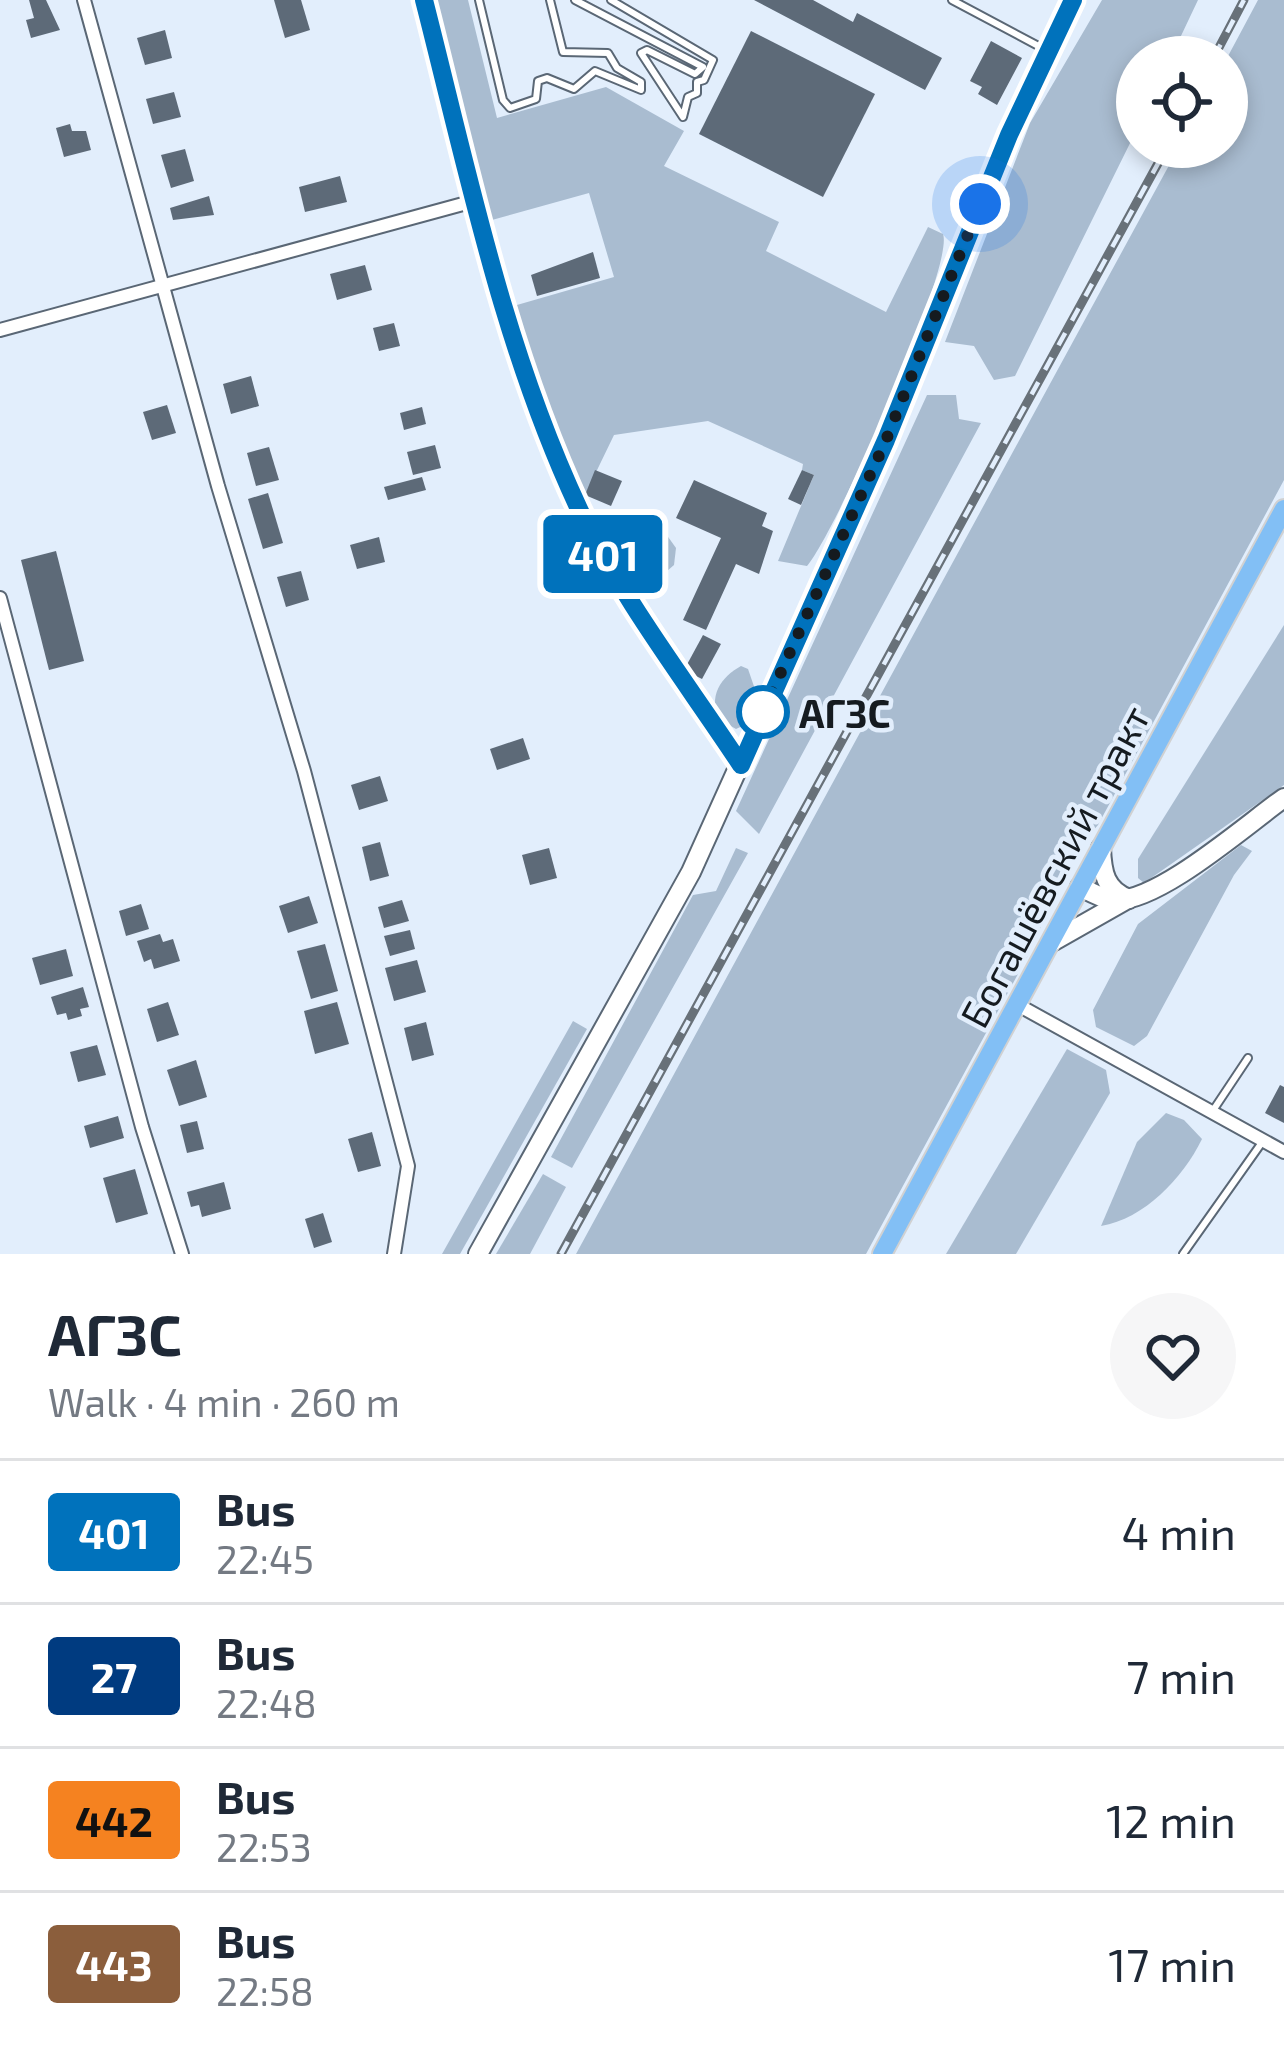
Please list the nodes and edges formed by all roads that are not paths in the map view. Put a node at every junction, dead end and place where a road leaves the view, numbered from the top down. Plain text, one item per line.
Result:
1 (84, 0) edge
2 (424, 0) edge
3 (479, 0) edge
4 (550, 0) edge
5 (575, 0) edge
6 (611, 0) edge
7 (952, 0) edge
8 (1073, 0) edge
9 (1047, 51) junction
10 (474, 201) junction
11 (164, 281) junction
12 (0, 330) edge
13 (1284, 509) edge
14 (0, 598) edge
15 (741, 765) junction
16 (1284, 798) edge
17 (1102, 848) junction
18 (1080, 887) junction
19 (1130, 899) junction
20 (1052, 942) junction
21 (1018, 1005) junction
22 (1248, 1058) dead end
23 (1212, 1112) junction
24 (1263, 1141) junction
25 (1284, 1152) edge
26 (182, 1254) edge
27 (394, 1254) edge
28 (478, 1254) edge
29 (882, 1254) edge
30 (1183, 1254) edge

1 - 11 street
2 - 10 street
3 - 4 lane
5 - 6 lane
7 - 9 lane
8 - 9 street
9 - 15 street
10 - 11 street
10 - 15 street
11 - 12 street
11 - 27 street
13 - 17 main road, Богашёвский тракт
14 - 26 street
15 - 28 street
16 - 19 street
17 - 18 main road, Богашёвский тракт
17 - 19 street
18 - 19 street
18 - 20 main road, Богашёвский тракт
19 - 20 street
20 - 21 main road, Богашёвский тракт
21 - 23 street
21 - 29 main road, Богашёвский тракт
22 - 23 lane
23 - 24 street
24 - 25 street
24 - 30 lane

